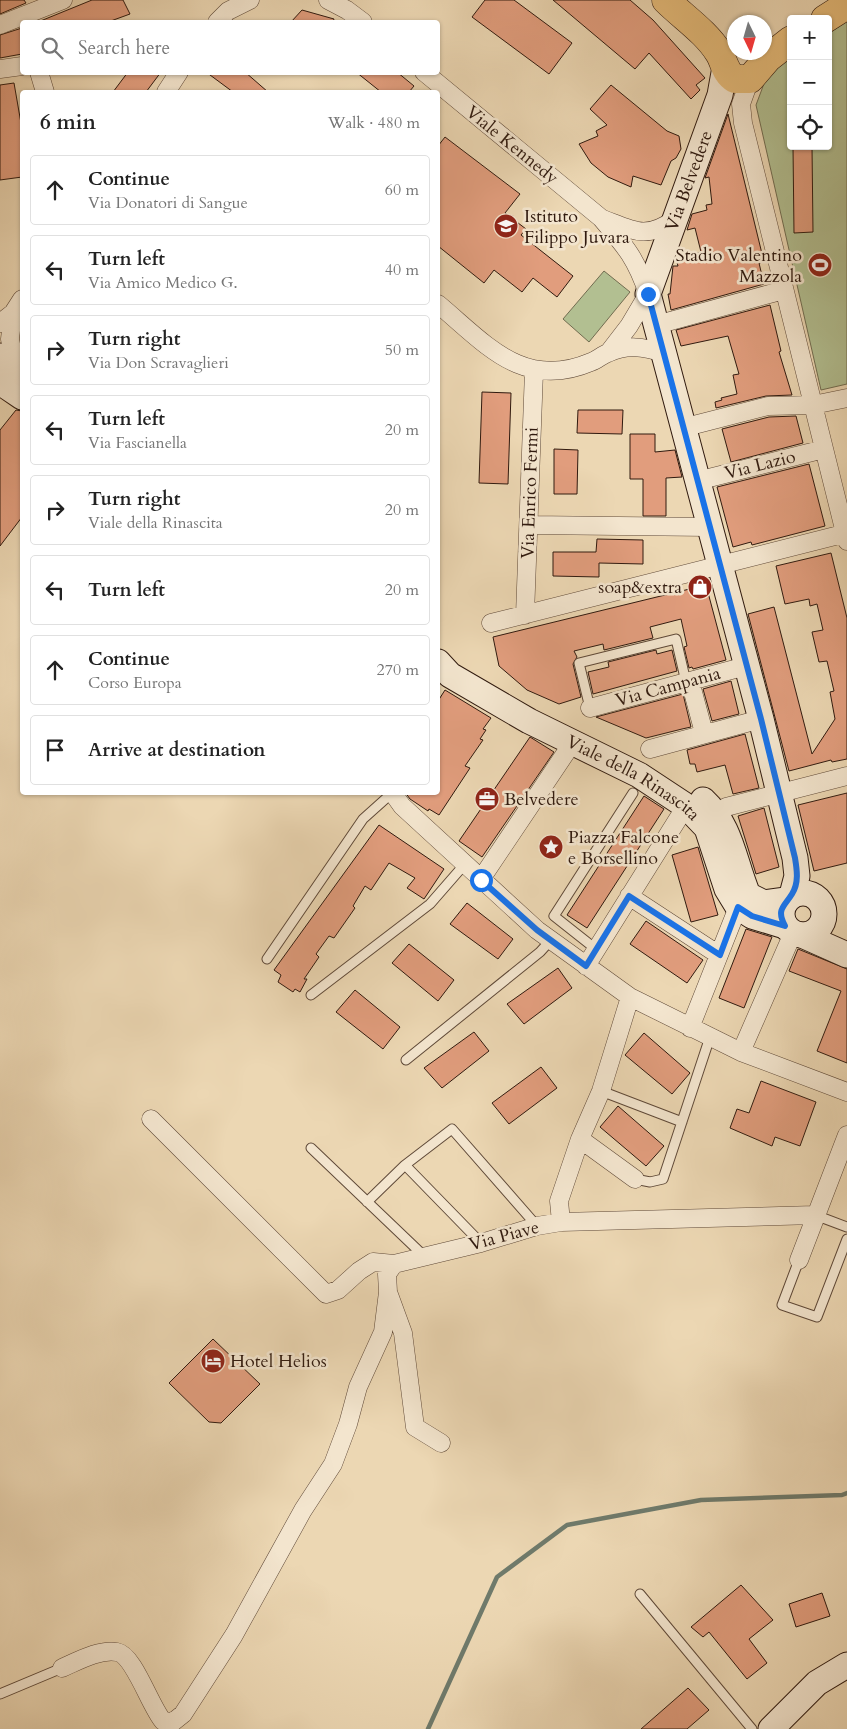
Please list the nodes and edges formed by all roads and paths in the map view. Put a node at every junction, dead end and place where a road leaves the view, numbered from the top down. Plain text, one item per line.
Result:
1 (63, 0) edge
2 (250, 0) edge
3 (328, 0) edge
4 (847, 5) edge
5 (674, 8) edge
6 (831, 15) edge
7 (219, 20) edge
8 (360, 20) edge
9 (0, 25) edge
10 (787, 40) edge
11 (787, 43) edge
12 (727, 52) edge
13 (731, 60) edge
14 (20, 66) edge
15 (0, 69) edge
16 (749, 73) edge
17 (40, 75) edge
18 (178, 75) edge
19 (428, 75) edge
20 (44, 90) edge
21 (167, 90) edge
22 (601, 218) junction
23 (675, 218) junction
24 (784, 290) junction
25 (648, 294) junction
26 (441, 311) edge
27 (12, 312) edge
28 (656, 325) junction
29 (608, 352) junction
30 (664, 352) junction
31 (9, 369) edge
32 (534, 371) junction
33 (20, 393) edge
34 (847, 398) edge
35 (813, 405) junction
36 (682, 428) junction
37 (824, 449) junction
38 (697, 481) junction
39 (529, 525) junction
40 (709, 527) junction
41 (846, 536) edge
42 (720, 567) junction
43 (525, 615) junction
44 (491, 623) dead end
45 (440, 658) edge
46 (440, 664) edge
47 (746, 666) junction
48 (688, 682) junction
49 (590, 708) joint
50 (761, 719) junction
51 (704, 733) junction
52 (573, 742) junction
53 (650, 749) dead end
54 (847, 776) edge
55 (633, 793) dead end
56 (779, 793) junction
57 (390, 795) edge
58 (394, 795) edge
59 (686, 806) junction
60 (726, 807) dead end
61 (464, 864) junction
62 (481, 880) junction
63 (629, 896) junction
64 (789, 897) junction
65 (738, 907) junction
66 (813, 937) edge
67 (550, 941) junction
68 (597, 950) junction
69 (720, 955) junction
70 (267, 959) dead end
71 (586, 966) junction
72 (311, 996) dead end
73 (630, 997) junction
74 (690, 1028) junction
75 (710, 1037) junction
76 (741, 1052) junction
77 (406, 1060) dead end
78 (601, 1091) junction
79 (847, 1092) edge
80 (152, 1119) dead end
81 (682, 1122) junction
82 (847, 1135) edge
83 (580, 1139) junction
84 (311, 1148) dead end
85 (405, 1165) junction
86 (635, 1179) joint
87 (367, 1202) junction
88 (816, 1215) junction
89 (561, 1222) junction
90 (537, 1226) junction
91 (847, 1227) edge
92 (847, 1240) edge
93 (481, 1243) junction
94 (424, 1255) junction
95 (799, 1260) joint
96 (394, 1264) junction
97 (388, 1292) junction
98 (441, 1443) dead end
99 (640, 1594) dead end
100 (847, 1665) edge
101 (62, 1668) joint
102 (0, 1694) edge
103 (752, 1729) edge
104 (771, 1729) edge

1 - 9 street
2 - 7 street
3 - 8 street
4 - 6 main road
5 - 12 main road
10 - 16 main road
11 - 16 main road
13 - 16 main road
14 - 15 street
16 - 23 street, Via Belvedere
16 - 24 street
17 - 20 street
18 - 21 street
19 - 22 street, Viale Kennedy
22 - 23 street
22 - 25 street
23 - 25 street, Via Belvedere
24 - 28 street
24 - 35 street
25 - 28 street
25 - 29 street
26 - 32 street
27 - 31 street
28 - 30 street
29 - 30 street
29 - 32 street
30 - 36 street
31 - 33 street
32 - 39 street, Via Enrico Fermi
34 - 35 street
35 - 36 street
35 - 37 street
36 - 38 street
37 - 38 street, Via Lazio
37 - 41 street
38 - 40 street
39 - 40 street
39 - 43 street, Via Enrico Fermi
40 - 42 street
41 - 42 street
42 - 43 street
42 - 47 street
43 - 44 street
45 - 64 street, Viale della Rinascita
46 - 52 street, Viale della Rinascita
47 - 48 street, Via Campania
47 - 50 street
48 - 49 street, Via Campania
48 - 49 lane
48 - 51 street
50 - 51 street
50 - 56 street
51 - 53 street
52 - 59 street, Viale della Rinascita
52 - 62 street
54 - 56 street
55 - 68 lane
56 - 60 street
56 - 64 street
57 - 70 lane
58 - 61 street
59 - 63 street
59 - 65 street, Viale della Rinascita
61 - 62 street
61 - 72 lane
62 - 67 street
63 - 68 street
63 - 69 street
64 - 66 street
64 - 66 street, Viale della Rinascita
65 - 66 street
65 - 69 street
66 - 76 street
67 - 71 street
67 - 77 lane
68 - 71 street
69 - 74 street
71 - 73 street
73 - 74 street
73 - 78 street
74 - 75 street
75 - 76 street
75 - 81 lane
76 - 79 street
78 - 81 lane
78 - 83 street
80 - 96 street, Via Piave
81 - 86 lane
82 - 88 street
83 - 86 street
83 - 89 street
84 - 87 lane
85 - 87 lane
85 - 90 lane
85 - 93 lane
87 - 94 lane
88 - 89 street, Via Piave
88 - 91 lane
88 - 95 street
89 - 90 street, Via Piave
90 - 93 street, Via Piave
92 - 95 lane
93 - 94 street, Via Piave
94 - 96 street, Via Piave
96 - 97 street
97 - 98 street
97 - 101 street
99 - 103 lane
100 - 104 street
101 - 102 lane

